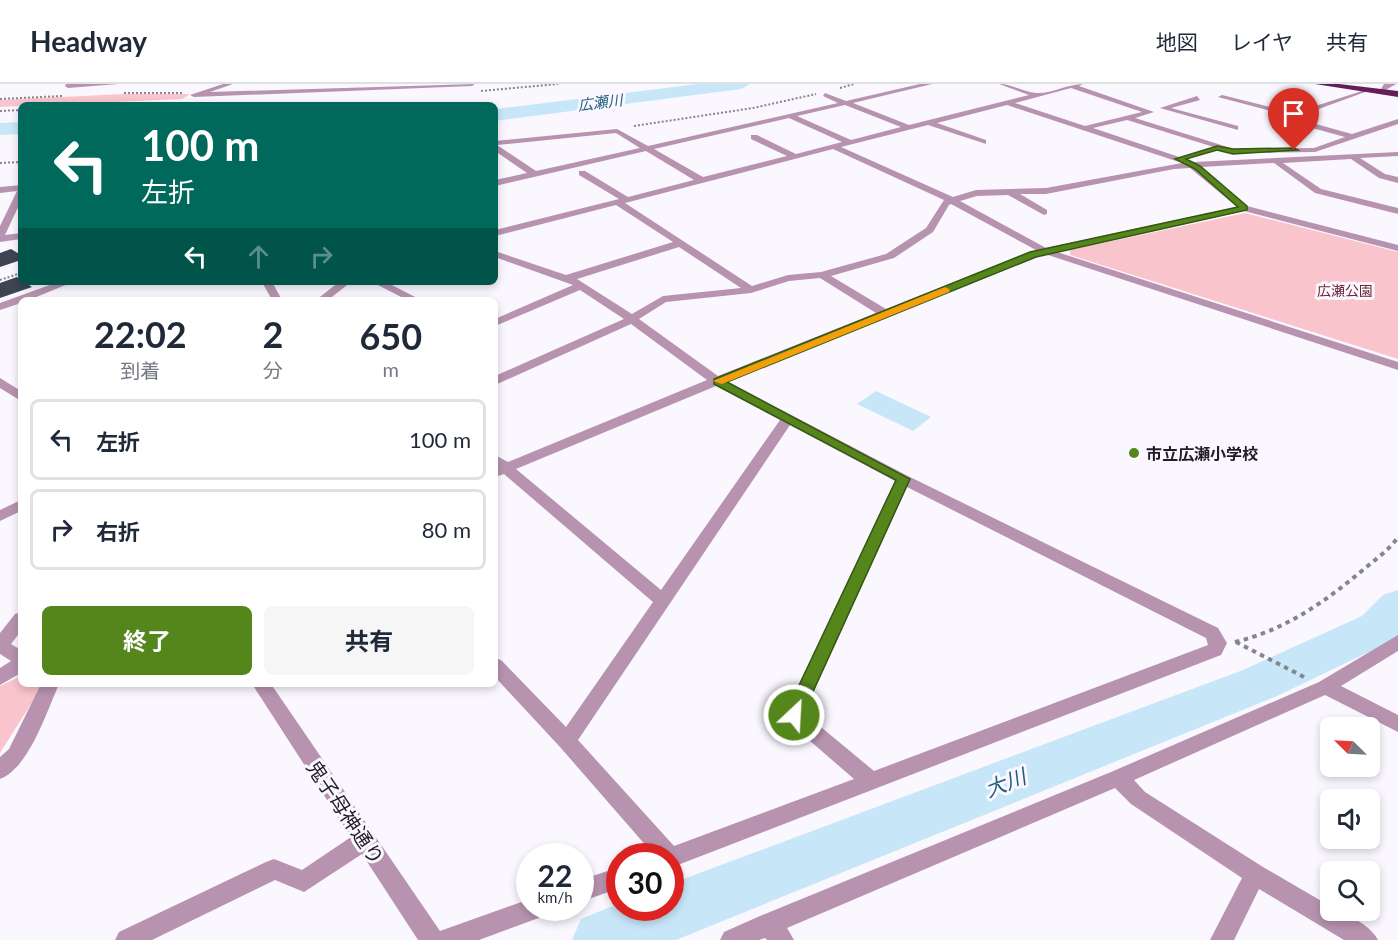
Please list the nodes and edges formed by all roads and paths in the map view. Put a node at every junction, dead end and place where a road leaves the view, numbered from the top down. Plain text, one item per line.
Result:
1 (70, 84) edge
2 (115, 84) edge
3 (194, 84) edge
4 (349, 84) edge
5 (472, 84) edge
6 (854, 84) edge
7 (929, 84) edge
8 (1002, 84) edge
9 (1319, 84) edge
10 (1343, 84) edge
11 (1393, 84) edge
12 (226, 85) edge
13 (1075, 85) edge
14 (836, 89) dead end
15 (1384, 89) junction
16 (1366, 90) junction
17 (342, 91) junction
18 (1398, 92) edge
19 (822, 94) joint
20 (1036, 95) junction
21 (1222, 97) dead end
22 (1197, 98) dead end
23 (845, 103) junction
24 (1008, 103) junction
25 (1164, 108) junction
26 (18, 110) edge
27 (0, 111) edge
28 (1150, 112) junction
29 (1294, 115) junction
30 (790, 116) junction
31 (1126, 118) junction
32 (930, 123) junction
33 (1396, 123) edge
34 (630, 127) dead end
35 (909, 128) junction
36 (1086, 128) junction
37 (1235, 128) dead end
38 (754, 137) dead end
39 (1353, 137) junction
40 (983, 142) dead end
41 (851, 143) junction
42 (498, 145) edge
43 (498, 147) edge
44 (834, 147) junction
45 (646, 148) junction
46 (1217, 148) junction
47 (1398, 154) edge
48 (796, 157) junction
49 (1354, 158) junction
50 (1179, 159) junction
51 (18, 162) edge
52 (1277, 162) junction
53 (0, 163) edge
54 (1193, 165) junction
55 (582, 173) dead end
56 (534, 174) junction
57 (1398, 180) edge
58 (703, 181) junction
59 (498, 182) edge
60 (0, 190) edge
61 (18, 190) edge
62 (1010, 192) junction
63 (18, 197) edge
64 (951, 200) junction
65 (622, 201) junction
66 (1244, 208) junction
67 (1398, 211) edge
68 (1044, 212) dead end
69 (498, 232) edge
70 (18, 236) edge
71 (0, 237) edge
72 (681, 243) junction
73 (1398, 248) edge
74 (1044, 251) junction
75 (498, 255) edge
76 (18, 274) edge
77 (822, 274) junction
78 (566, 279) junction
79 (0, 280) edge
80 (60, 285) edge
81 (342, 285) edge
82 (383, 285) edge
83 (581, 286) junction
84 (751, 290) junction
85 (26, 297) edge
86 (325, 297) edge
87 (409, 297) edge
88 (18, 300) edge
89 (0, 306) edge
90 (886, 314) junction
91 (632, 319) junction
92 (498, 321) edge
93 (1398, 366) edge
94 (498, 380) edge
95 (0, 382) edge
96 (718, 382) junction
97 (18, 395) edge
98 (787, 420) junction
99 (499, 467) edge
100 (903, 479) junction
101 (18, 507) edge
102 (0, 516) edge
103 (1398, 537) edge
104 (663, 601) junction
105 (18, 622) edge
106 (1398, 642) edge
107 (0, 646) edge
108 (18, 656) edge
109 (18, 665) edge
110 (498, 667) edge
111 (0, 678) edge
112 (1318, 684) junction
113 (49, 687) edge
114 (263, 687) edge
115 (1398, 724) edge
116 (567, 741) junction
117 (0, 770) edge
118 (1118, 778) junction
119 (872, 782) junction
120 (364, 840) junction
121 (657, 843) edge
122 (684, 851) edge
123 (1255, 874) junction
124 (516, 915) edge
125 (775, 932) edge
126 (127, 940) edge
127 (432, 940) edge
128 (447, 940) edge
129 (732, 940) edge
130 (1222, 940) edge
131 (1366, 940) edge

1 - 2 street
3 - 12 street
4 - 17 street
5 - 17 street
6 - 14 path
7 - 23 street
8 - 20 street
9 - 16 highway
10 - 15 highway
11 - 15 street
12 - 17 street
13 - 20 street
13 - 28 street
15 - 18 highway
16 - 18 highway
16 - 29 street
19 - 23 street
19 - 34 path
20 - 24 street
21 - 29 street
22 - 25 street
23 - 30 street
23 - 35 street
24 - 32 street
24 - 36 street
25 - 28 street
25 - 37 street
26 - 27 path
28 - 31 street
29 - 39 street
30 - 41 street
30 - 45 street
31 - 36 street
31 - 46 street
32 - 35 street
32 - 40 street
33 - 39 street
35 - 41 street
36 - 50 street
38 - 48 street
39 - 46 street
41 - 44 street
42 - 45 street
43 - 56 street
44 - 48 street
44 - 64 street
45 - 56 street
45 - 58 street
46 - 50 street
47 - 49 street
48 - 58 street
49 - 52 street
49 - 57 street
50 - 54 street
51 - 53 path
52 - 54 street
52 - 67 street
54 - 62 street
54 - 66 street
55 - 65 street
56 - 59 street
58 - 65 street
60 - 61 street
62 - 64 street
62 - 68 street
63 - 71 street
64 - 74 street
64 - 77 street
65 - 69 street
65 - 72 street
66 - 73 street
66 - 74 street
70 - 71 street
72 - 78 street
72 - 84 street
74 - 90 street
74 - 93 street
75 - 78 street
76 - 79 path
77 - 84 street
77 - 90 street
78 - 83 street
80 - 85 street
81 - 86 street
82 - 87 street
83 - 91 street
83 - 92 street
84 - 91 street
88 - 89 street
90 - 96 street
91 - 94 street
91 - 96 street
95 - 97 street
96 - 98 street
96 - 99 street
98 - 100 street
98 - 104 street
99 - 104 street
100 - 119 street
100 - 119 street
101 - 102 street
103 - 112 path
104 - 116 street
105 - 107 street
106 - 112 street
107 - 108 street
109 - 111 street
110 - 116 street
112 - 115 street
112 - 118 street
113 - 117 street
114 - 120 street, 鬼子母神通り
116 - 121 street
118 - 123 street
118 - 125 street
119 - 122 street
120 - 126 street
120 - 127 street, 鬼子母神通り
123 - 130 street
123 - 131 street
124 - 128 street
125 - 129 street

